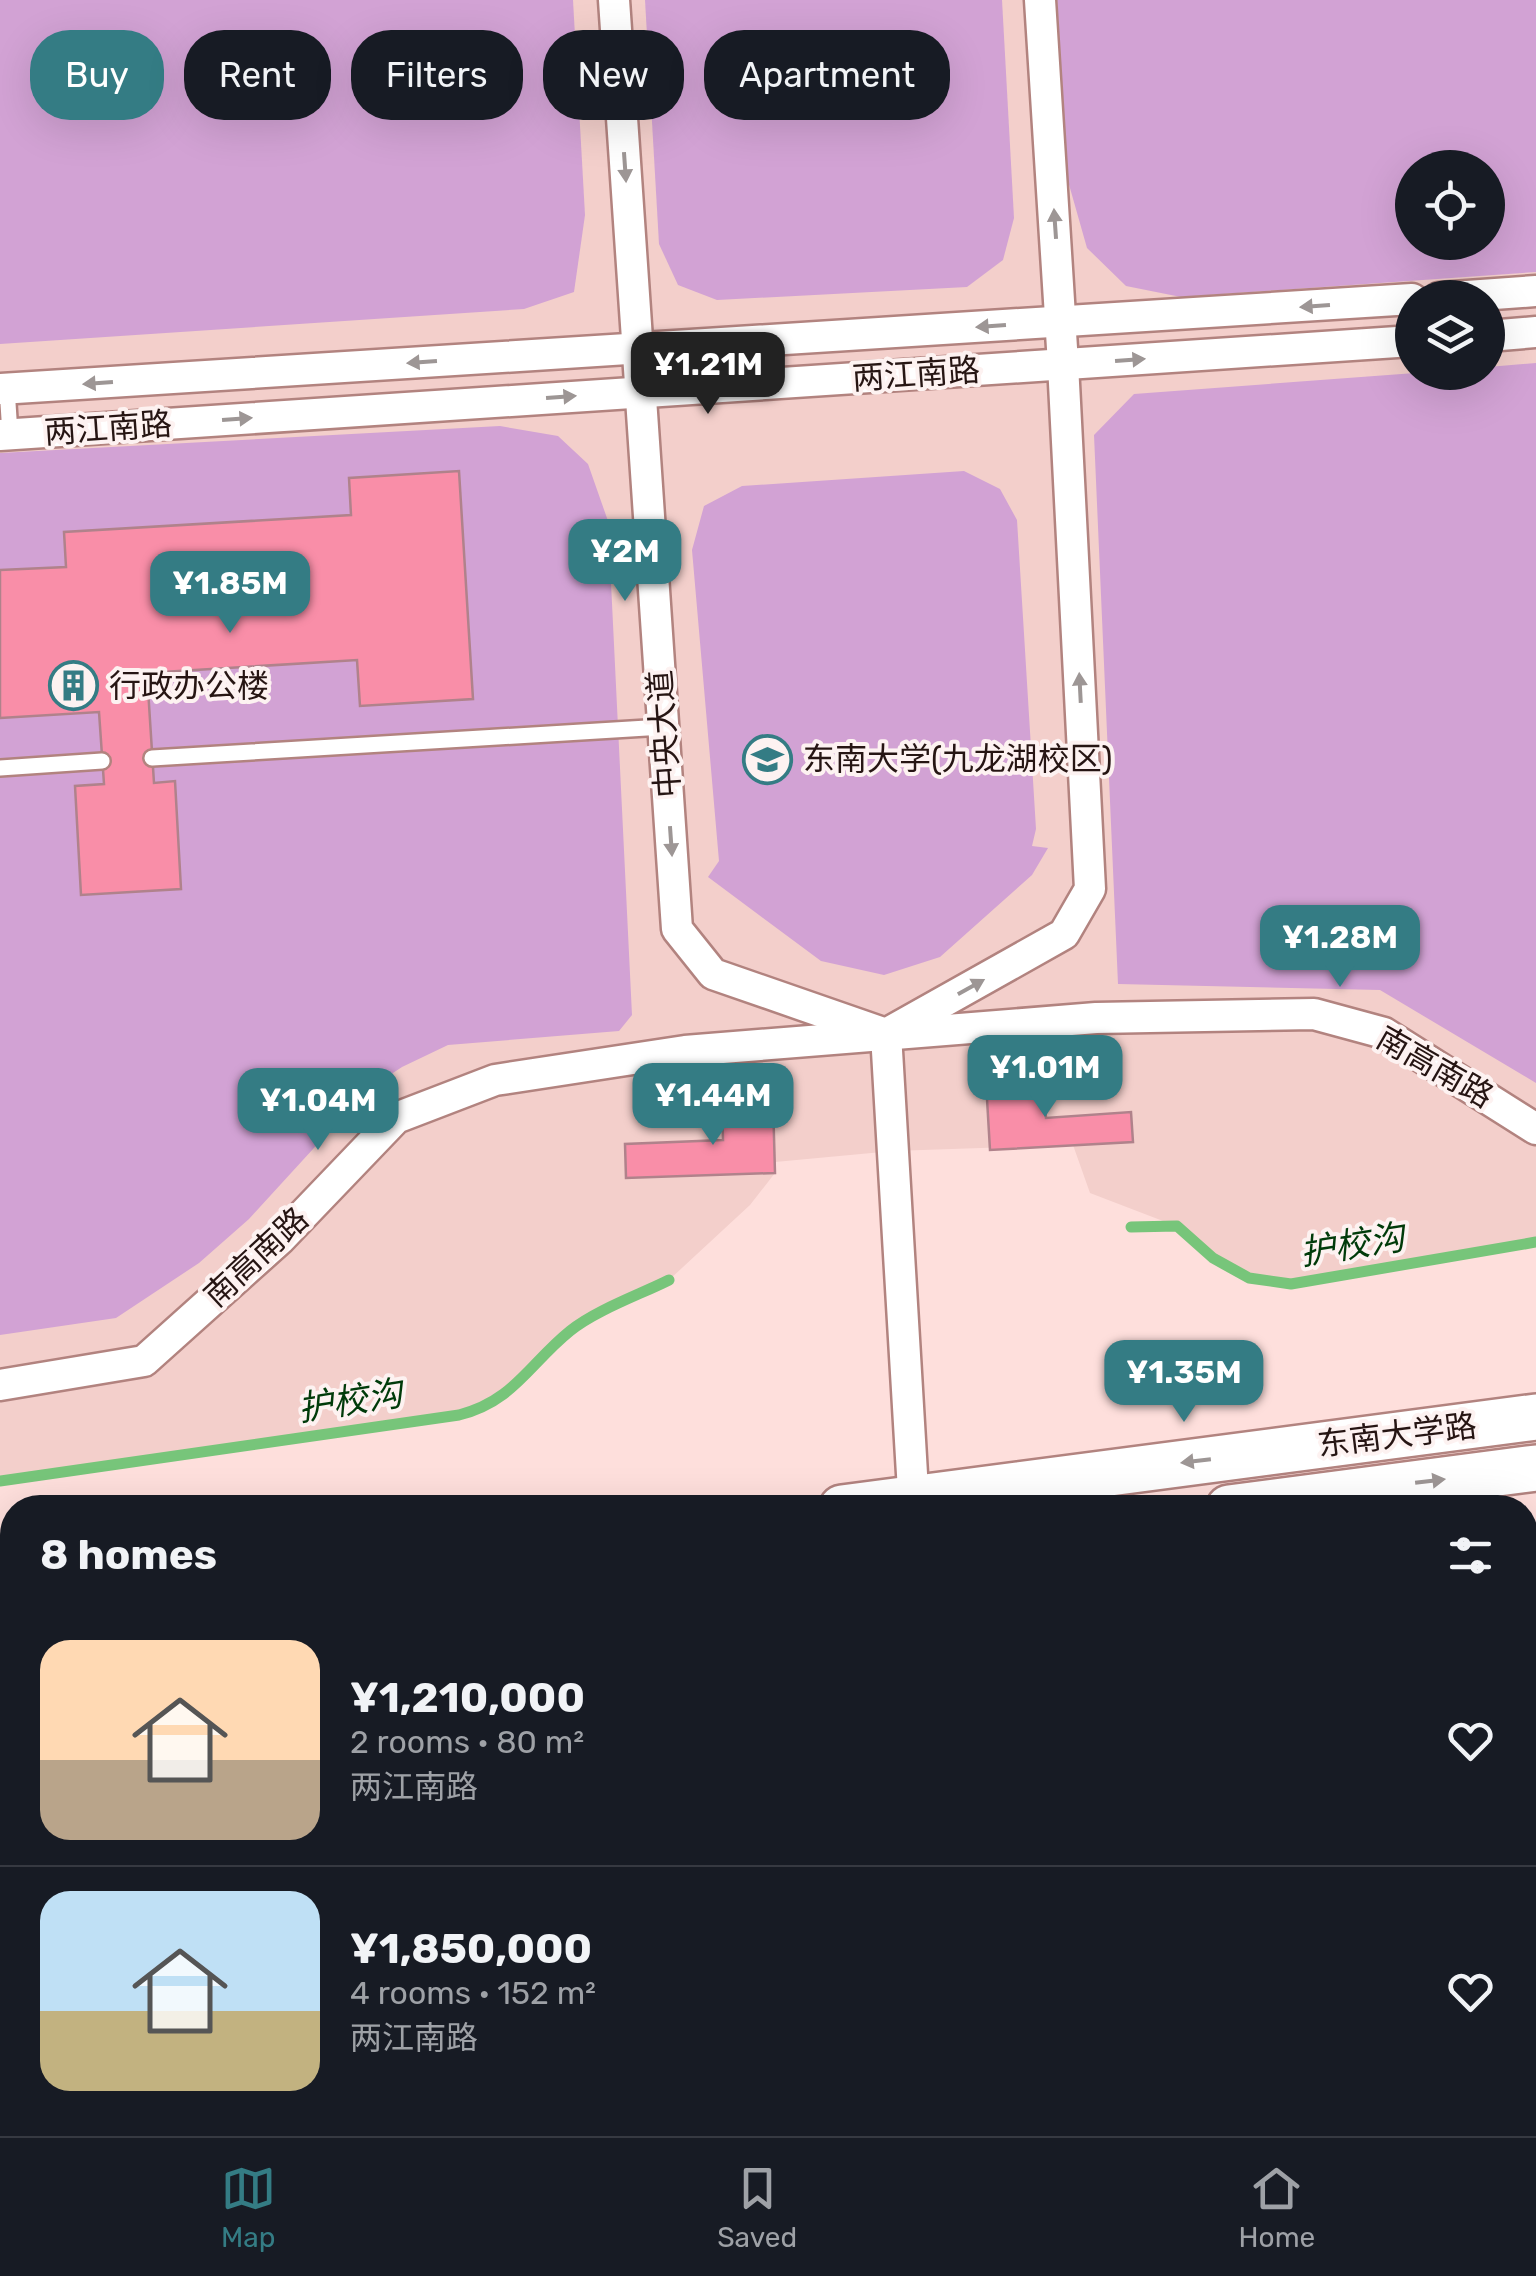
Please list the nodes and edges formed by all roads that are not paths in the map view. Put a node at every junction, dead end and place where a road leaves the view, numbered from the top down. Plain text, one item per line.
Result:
1 (614, 0) edge
2 (1040, 0) edge
3 (1536, 291) edge
4 (1505, 293) edge
5 (1395, 300) edge
6 (1061, 322) junction
7 (1536, 332) edge
8 (1505, 335) edge
9 (1395, 342) edge
10 (638, 348) junction
11 (1063, 364) junction
12 (4, 388) edge
13 (640, 392) junction
14 (5, 434) edge
15 (663, 727) junction
16 (152, 758) dead end
17 (102, 762) dead end
18 (0, 768) edge
19 (886, 1034) junction
20 (1536, 1129) edge
21 (0, 1384) edge
22 (1536, 1418) edge
23 (1536, 1468) edge
24 (914, 1495) edge
25 (973, 1495) edge
26 (1329, 1495) edge

1 -> 10 street, 中央大道
6 -> 2 street
3 - 4 street
5 -> 6 street, 两江南路
6 -> 10 street, 两江南路
6 - 11 street
7 - 8 street
11 -> 9 street, 两江南路
10 -> 12 street, 两江南路
10 - 13 street, 中央大道
11 - 13 street, 两江南路
19 -> 11 street
12 - 14 lane
14 -> 13 street, 两江南路
13 - 15 street, 中央大道
15 - 16 lane
15 -> 19 street, 中央大道
17 - 18 lane
19 - 20 street, 南高南路
19 - 21 street, 南高南路
19 - 24 street
22 -> 25 main road, 东南大学路
26 -> 23 main road, 东南大学路

